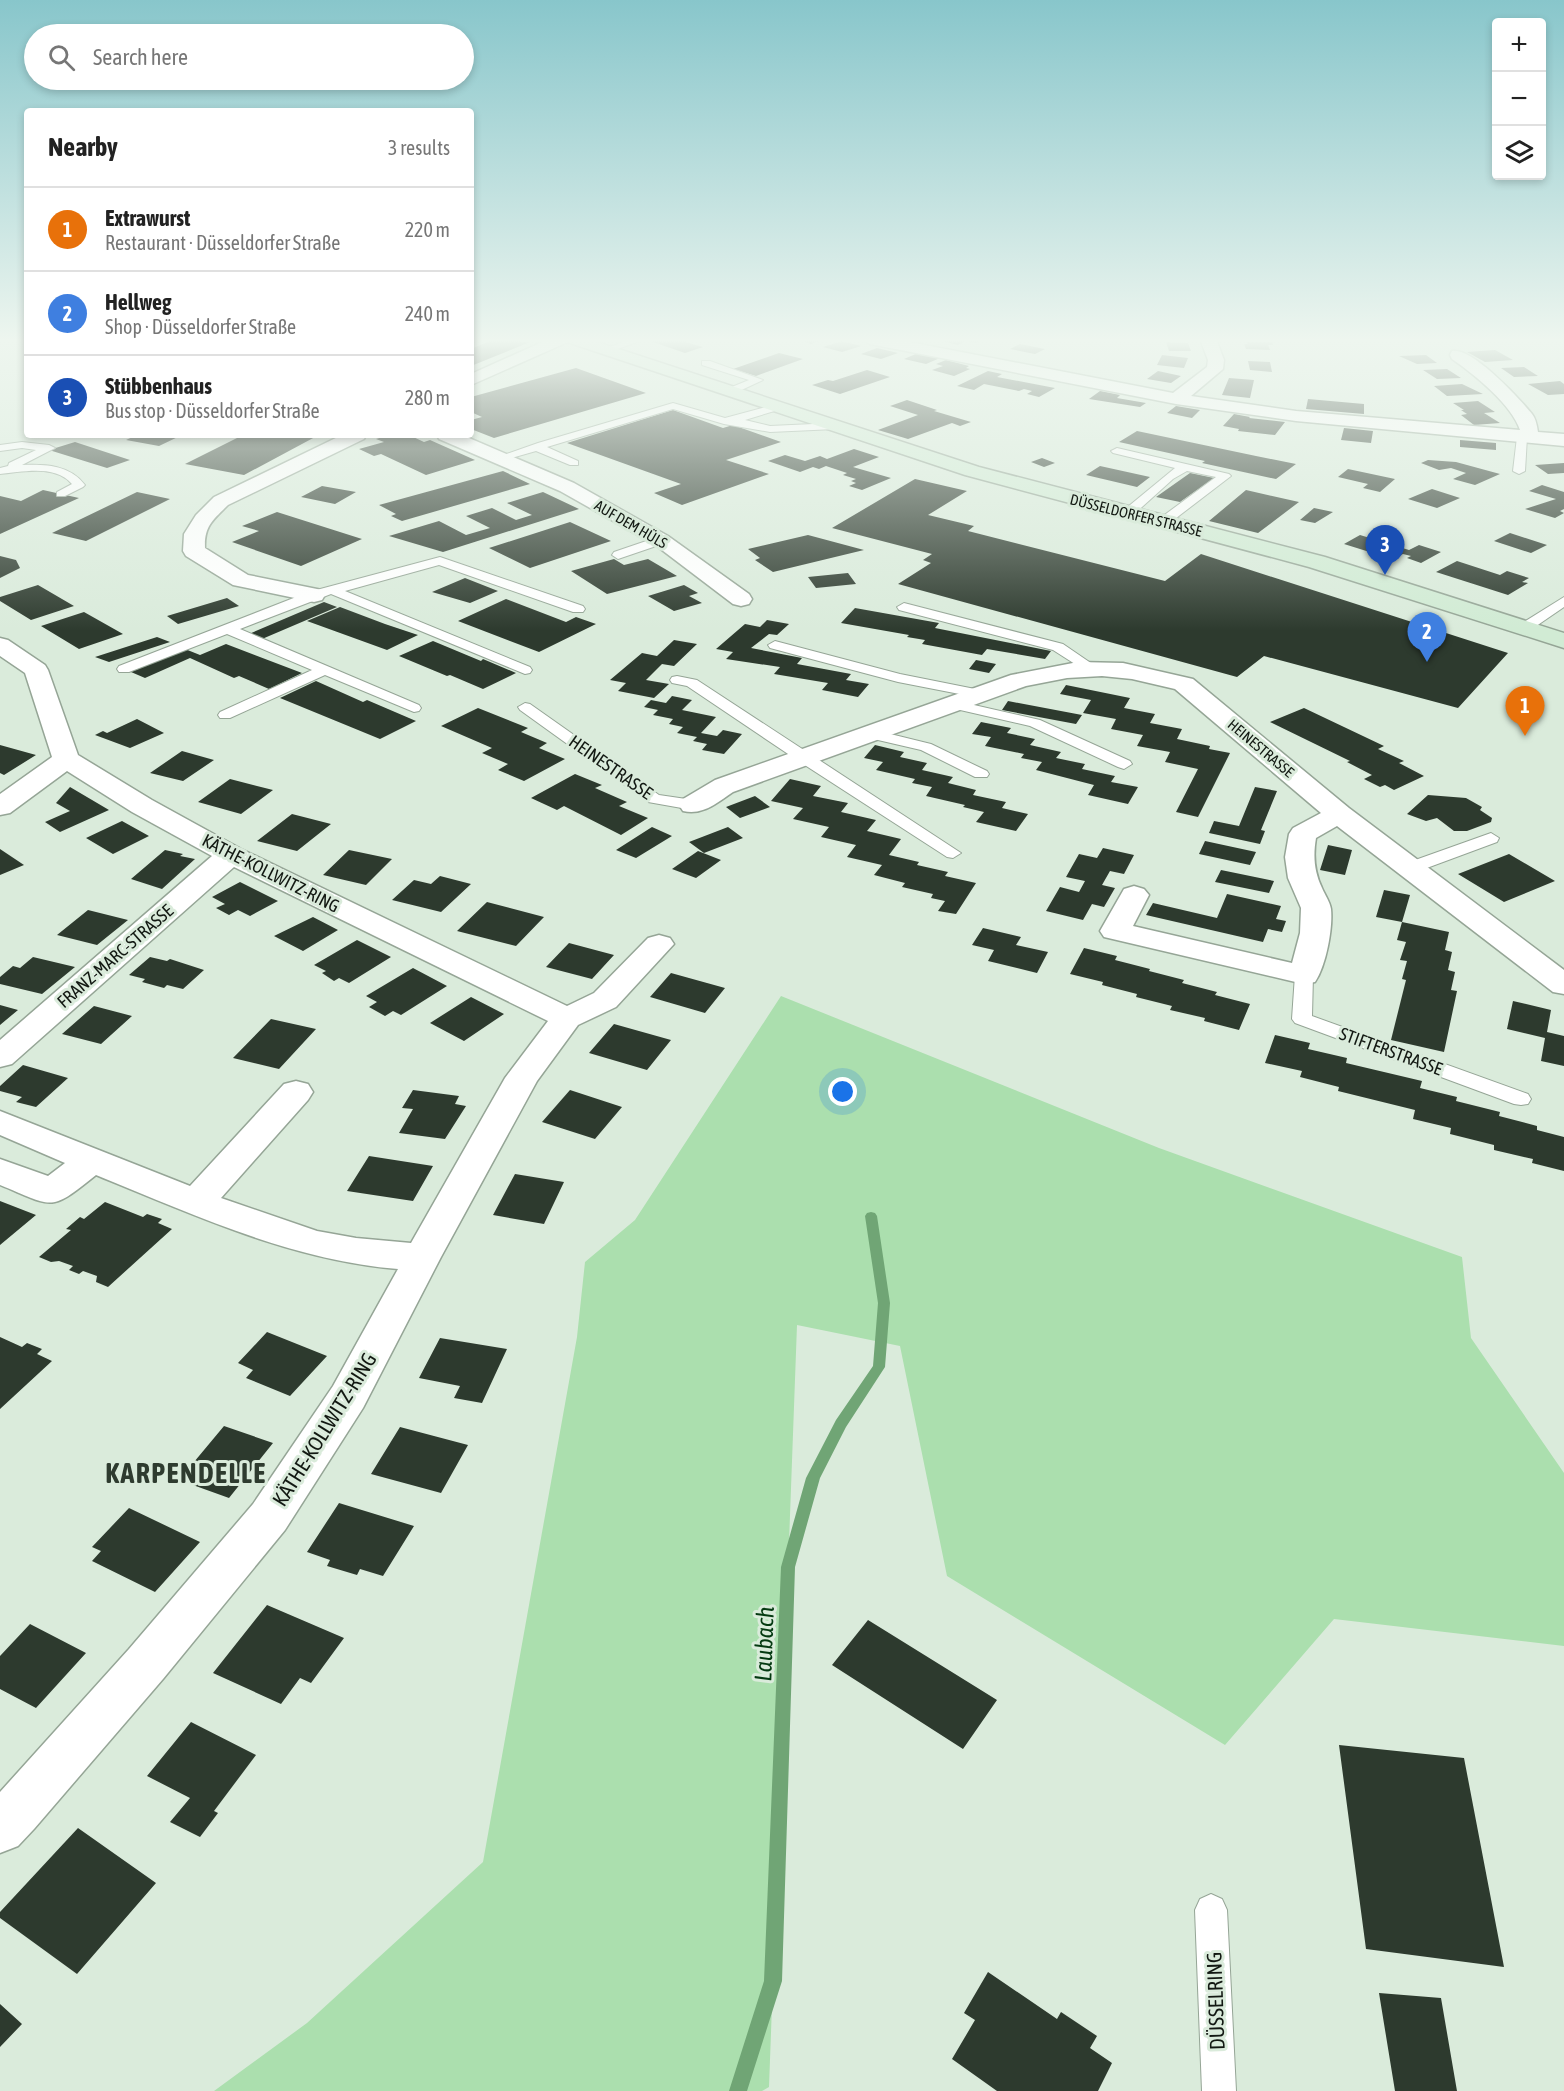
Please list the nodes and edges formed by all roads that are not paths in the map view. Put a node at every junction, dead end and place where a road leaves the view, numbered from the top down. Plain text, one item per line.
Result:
1 (570, 437) edge
2 (867, 437) edge
3 (1511, 437) edge
4 (351, 438) edge
5 (453, 438) edge
6 (1526, 438) junction
7 (1564, 440) edge
8 (542, 445) junction
9 (0, 448) edge
10 (1117, 451) dead end
11 (501, 458) junction
12 (574, 463) dead end
13 (1185, 467) junction
14 (0, 471) edge
15 (1519, 471) dead end
16 (61, 494) dead end
17 (1128, 513) junction
18 (1163, 522) junction
19 (661, 540) junction
20 (618, 555) dead end
21 (323, 593) junction
22 (741, 599) dead end
23 (1564, 601) edge
24 (904, 607) dead end
25 (578, 609) dead end
26 (226, 628) junction
27 (1524, 628) junction
28 (1564, 641) edge
29 (0, 645) edge
30 (775, 645) dead end
31 (124, 669) dead end
32 (1094, 669) junction
33 (324, 670) junction
34 (525, 670) dead end
35 (677, 680) dead end
36 (980, 694) junction
37 (952, 704) junction
38 (525, 707) dead end
39 (414, 708) dead end
40 (225, 715) dead end
41 (870, 734) junction
42 (802, 758) junction
43 (66, 759) junction
44 (1124, 764) dead end
45 (981, 774) dead end
46 (693, 805) joint
47 (0, 807) edge
48 (1339, 814) junction
49 (1491, 838) dead end
50 (953, 853) dead end
51 (231, 855) junction
52 (1410, 868) junction
53 (1134, 895) dead end
54 (659, 944) dead end
55 (1304, 975) junction
56 (1564, 985) edge
57 (567, 1018) junction
58 (0, 1057) edge
59 (296, 1092) dead end
60 (1521, 1099) dead end
61 (0, 1122) edge
62 (92, 1160) junction
63 (0, 1171) edge
64 (197, 1201) junction
65 (422, 1257) junction
66 (5, 1814) edge
67 (1211, 1910) dead end
68 (1219, 2091) edge

1 - 8 lane
2 - 17 main road, DÜSSELDORFER STRASSE
3 - 6 street
4 - 21 street
5 - 11 street, AUF DEM HÜLS
6 - 7 street
6 - 15 lane
8 - 11 lane
8 - 12 lane
9 - 14 lane
10 - 13 lane
11 - 19 street, AUF DEM HÜLS
13 - 17 lane
13 - 18 lane
14 - 16 lane
17 - 18 main road, DÜSSELDORFER STRASSE
18 - 27 main road, DÜSSELDORFER STRASSE
19 - 20 lane
19 - 22 street, AUF DEM HÜLS
21 - 25 lane
21 - 26 lane
21 - 34 lane
23 - 27 lane
24 - 32 lane, HEINESTRASSE
26 - 31 lane
26 - 33 lane
27 - 28 main road, DÜSSELDORFER STRASSE
29 - 43 street
30 - 36 lane
32 - 36 street, HEINESTRASSE
32 - 48 street, HEINESTRASSE
33 - 39 lane
33 - 40 lane
35 - 42 lane
36 - 37 street, HEINESTRASSE
37 - 41 street, HEINESTRASSE
37 - 44 lane
38 - 46 lane, HEINESTRASSE
41 - 42 street, HEINESTRASSE
41 - 45 lane
42 - 46 street, HEINESTRASSE
42 - 50 lane
43 - 47 street
43 - 51 street, KÄTHE-KOLLWITZ-RING
48 - 52 street, HEINESTRASSE
48 - 55 street, STIFTERSTRASSE
49 - 52 lane
51 - 57 street, KÄTHE-KOLLWITZ-RING
51 - 58 street, FRANZ-MARC-STRASSE
52 - 56 street, HEINESTRASSE
53 - 55 street
54 - 57 street, KÄTHE-KOLLWITZ-RING
55 - 60 lane, STIFTERSTRASSE
57 - 65 street, KÄTHE-KOLLWITZ-RING
59 - 64 street
61 - 62 street
62 - 63 street
62 - 64 street
64 - 65 street
65 - 66 street, KÄTHE-KOLLWITZ-RING
67 - 68 lane, DÜSSELRING

